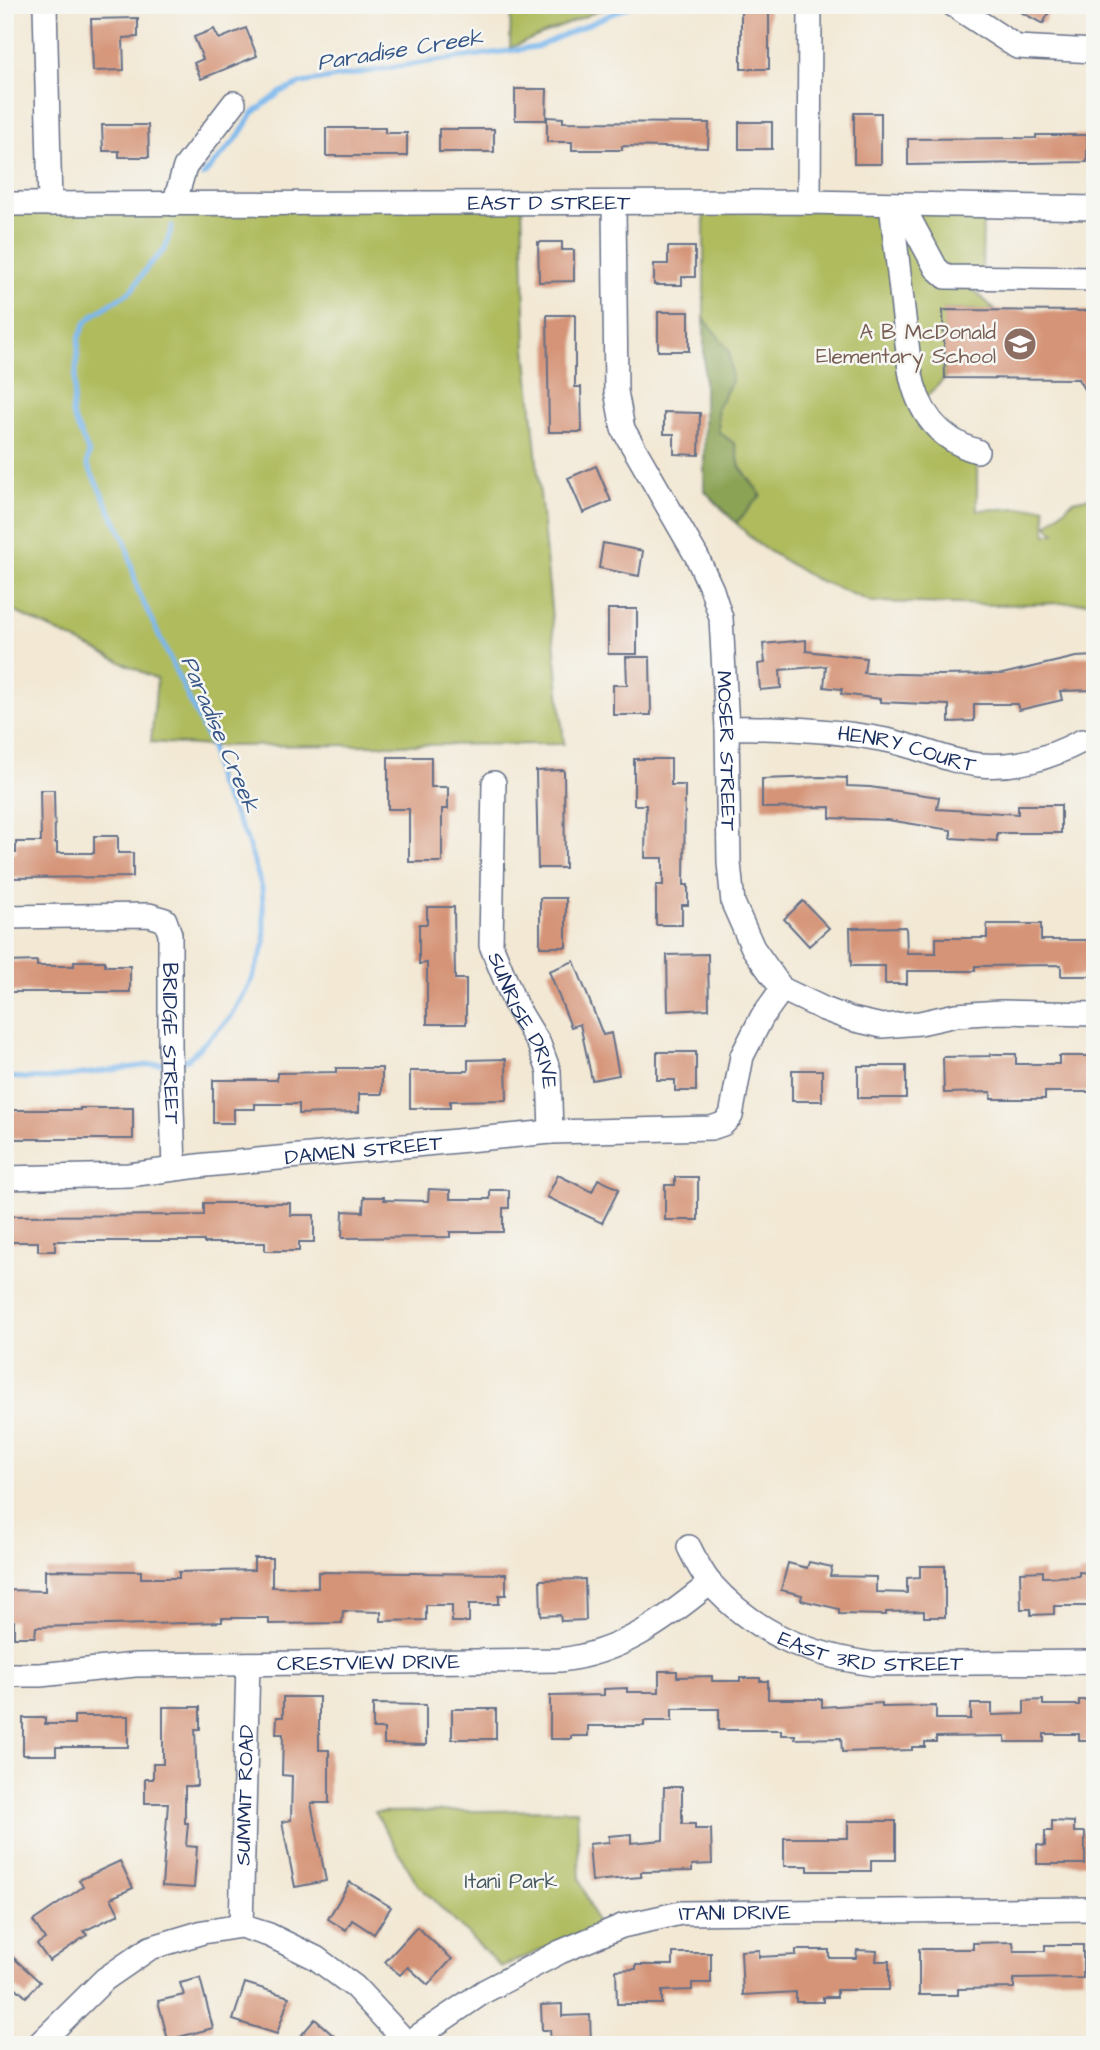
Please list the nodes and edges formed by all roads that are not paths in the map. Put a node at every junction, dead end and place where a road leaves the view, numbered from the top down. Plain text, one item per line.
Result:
1 (45, 5) edge
2 (810, 5) edge
3 (953, 5) edge
4 (1095, 51) edge
5 (234, 103) dead end
6 (809, 202) junction
7 (5, 204) edge
8 (50, 204) junction
9 (174, 204) junction
10 (614, 204) junction
11 (896, 205) junction
12 (1095, 208) edge
13 (1095, 279) edge
14 (977, 451) dead end
15 (727, 729) junction
16 (1082, 741) dead end
17 (494, 783) dead end
18 (5, 917) edge
19 (782, 989) junction
20 (1095, 1014) edge
21 (551, 1132) junction
22 (174, 1169) junction
23 (5, 1178) edge
24 (689, 1547) dead end
25 (710, 1583) junction
26 (1095, 1662) edge
27 (248, 1664) junction
28 (5, 1675) edge
29 (1095, 1909) edge
30 (242, 1926) junction
31 (408, 2044) edge
32 (38, 2045) edge

1 - 8 street
2 - 6 street
3 - 4 street
5 - 9 street
6 - 10 street, EAST D STREET
6 - 11 street, EAST D STREET
7 - 8 street, EAST D STREET
8 - 9 street, EAST D STREET
9 - 10 street, EAST D STREET
10 - 15 street, MOSER STREET
11 - 12 street, EAST D STREET
11 - 13 street
11 - 14 street
15 - 16 street, HENRY COURT
15 - 19 street, MOSER STREET
17 - 21 street, SUNRISE DRIVE
18 - 22 street, BRIDGE STREET
19 - 20 street, MOSER STREET
19 - 21 street, DAMEN STREET
21 - 22 street, DAMEN STREET
22 - 23 street, DAMEN STREET
24 - 25 street, EAST 3RD STREET
25 - 26 street, EAST 3RD STREET
25 - 27 street, CRESTVIEW DRIVE
27 - 28 street, CRESTVIEW DRIVE
27 - 30 street, SUMMIT ROAD
29 - 31 street, ITANI DRIVE
30 - 31 street
30 - 32 street

